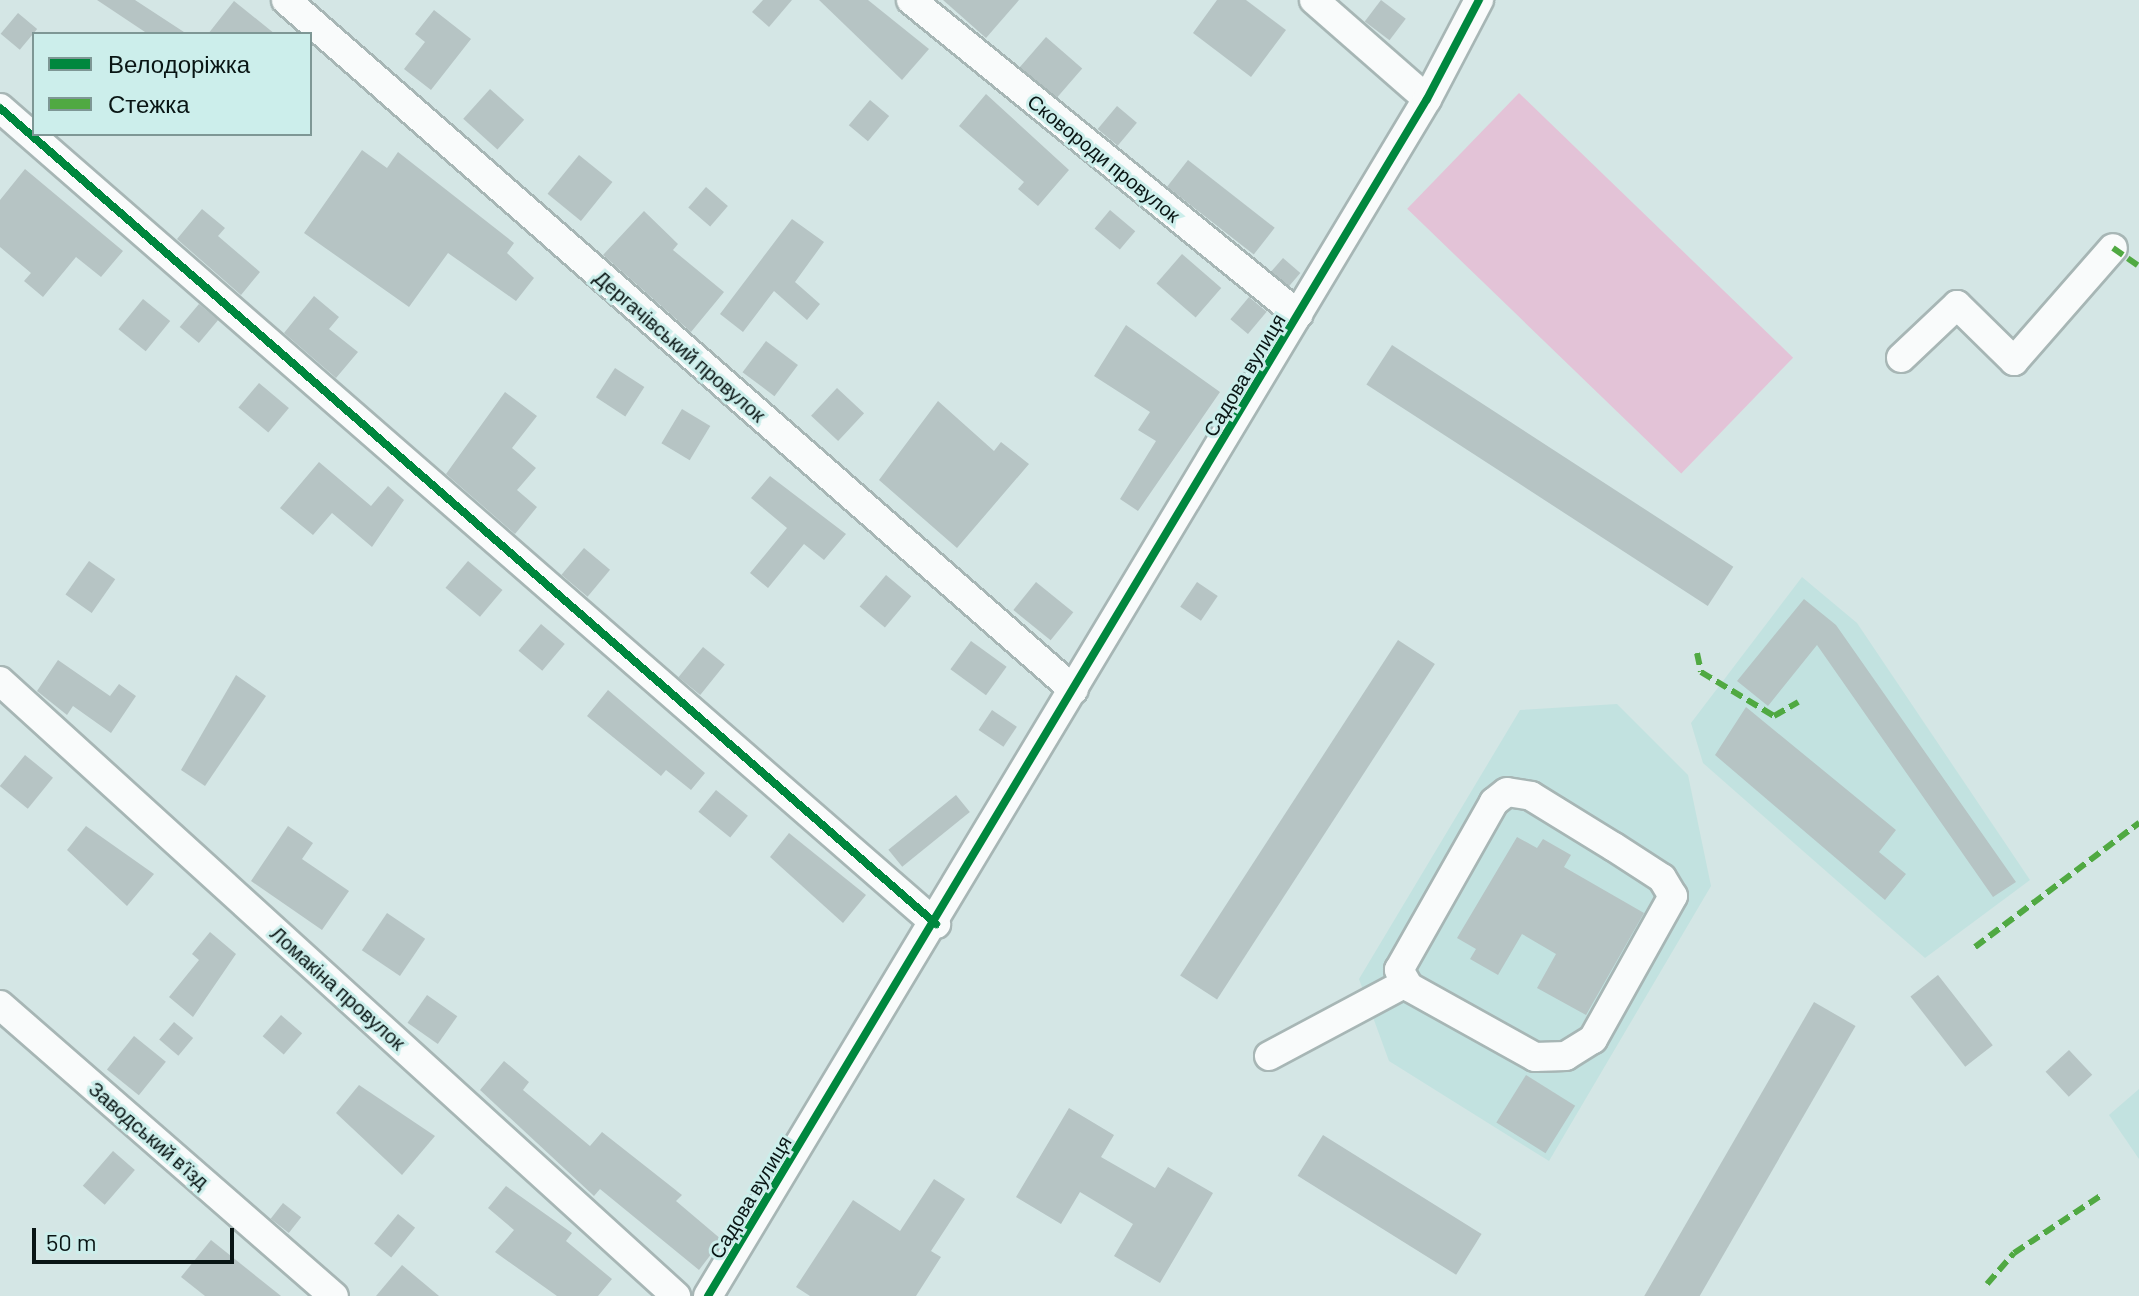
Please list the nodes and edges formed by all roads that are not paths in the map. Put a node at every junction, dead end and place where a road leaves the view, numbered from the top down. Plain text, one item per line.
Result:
1 (286, 0) edge
2 (911, 0) edge
3 (1314, 0) edge
4 (1479, 0) edge
5 (1427, 99) junction
6 (0, 108) edge
7 (32, 136) edge
8 (32, 136) edge
9 (2113, 248) dead end
10 (1298, 315) junction
11 (1901, 358) dead end
12 (0, 681) edge
13 (1074, 690) junction
14 (936, 924) junction
15 (1406, 983) junction
16 (0, 1005) edge
17 (1269, 1056) dead end
18 (334, 1296) edge
19 (676, 1296) edge
20 (708, 1296) edge

1 - 13 street, Дергачівський провулок
2 - 10 street, Сковороди провулок
3 - 5 street
4 - 5 street, Садова вулиця
5 - 10 street, Садова вулиця
6 - 7 street
8 - 14 street
9 - 11 street
10 - 13 street, Садова вулиця
12 - 19 street, Ломакіна провулок
13 - 14 street, Садова вулиця
14 - 20 street, Садова вулиця
15 - 15 street
15 - 17 street
16 - 18 street, Заводський в’їзд

